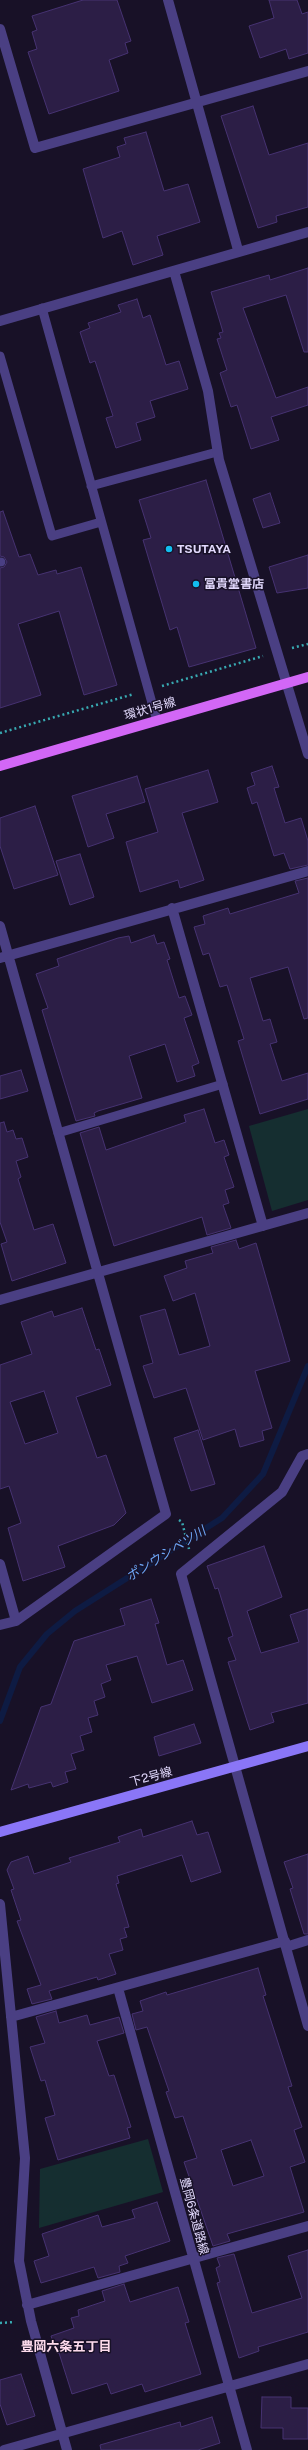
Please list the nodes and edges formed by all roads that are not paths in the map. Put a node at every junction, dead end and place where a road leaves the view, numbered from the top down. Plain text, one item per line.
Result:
1 (168, 0) edge
2 (0, 29) edge
3 (308, 71) edge
4 (197, 103) junction
5 (308, 232) edge
6 (238, 250) junction
7 (174, 271) junction
8 (42, 308) junction
9 (0, 320) edge
10 (0, 356) edge
11 (217, 452) junction
12 (91, 486) junction
13 (101, 522) junction
14 (308, 678) edge
15 (287, 683) junction
16 (157, 721) junction
17 (308, 754) edge
18 (0, 766) edge
19 (308, 871) edge
20 (172, 908) junction
21 (0, 926) edge
22 (4, 957) edge
23 (223, 1084) junction
24 (58, 1133) junction
25 (308, 1213) edge
26 (263, 1226) junction
27 (98, 1274) junction
28 (0, 1300) edge
29 (308, 1454) edge
30 (0, 1564) edge
31 (16, 1621) junction
32 (0, 1626) edge
33 (308, 1746) edge
34 (236, 1767) junction
35 (0, 1832) edge
36 (0, 1904) edge
37 (308, 1940) edge
38 (285, 1944) junction
39 (118, 1988) junction
40 (10, 2017) junction
41 (308, 2026) edge
42 (308, 2226) edge
43 (193, 2260) junction
44 (27, 2305) junction
45 (308, 2364) edge
46 (229, 2387) junction
47 (62, 2434) junction
48 (4, 2450) edge
49 (67, 2450) edge
50 (247, 2450) edge

1 - 4 street
2 - 4 street
3 - 4 street
4 - 6 street
5 - 6 street
6 - 7 street
7 - 8 street
7 - 11 street
8 - 9 street
8 - 12 lane
10 - 13 lane
11 - 12 lane
11 - 15 street
12 - 13 lane
13 - 16 lane
14 - 15 main road, 環状1号線
15 - 16 main road, 環状1号線
15 - 17 street
16 - 18 main road, 環状1号線
19 - 20 street
20 - 22 street
20 - 23 street
21 - 22 street
22 - 24 street
23 - 24 lane
23 - 26 street
24 - 27 street
25 - 26 street
26 - 27 street
27 - 28 street
27 - 31 street
29 - 34 street
30 - 31 street
31 - 32 street
33 - 34 street, 下2号線
34 - 35 street, 下2号線
34 - 38 street
36 - 40 street
37 - 38 street
38 - 39 street
38 - 41 street
39 - 40 street
39 - 43 street, 豊岡6条道路線
40 - 44 street
42 - 43 street
43 - 44 street
43 - 46 street, 豊岡6条道路線
44 - 47 street
45 - 46 street
46 - 47 street
46 - 50 street, 豊岡6条道路線
47 - 48 street
47 - 49 street

